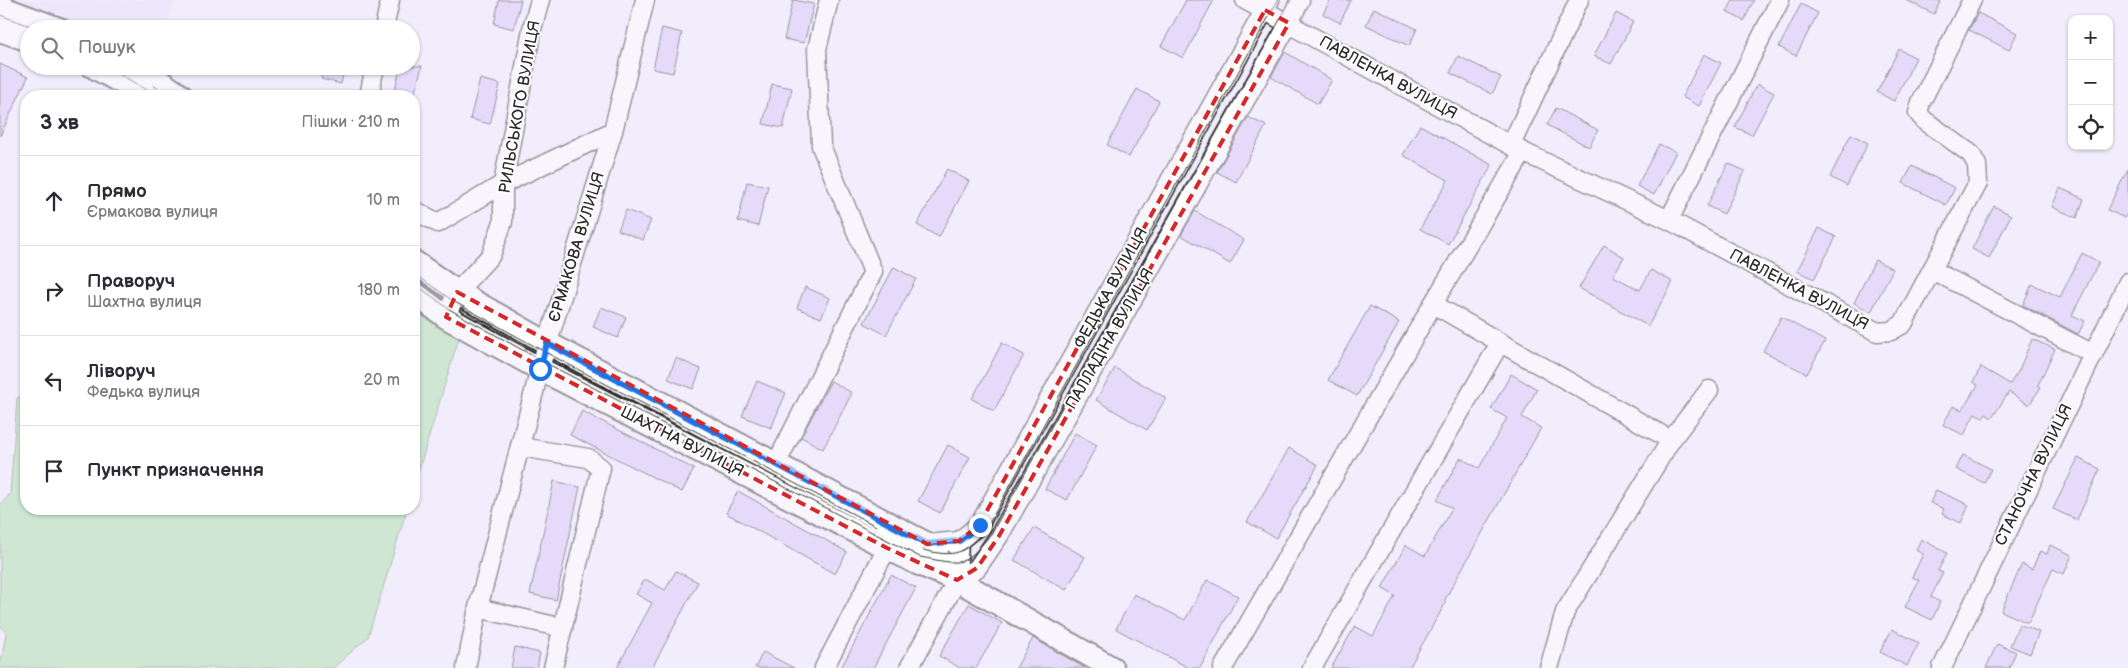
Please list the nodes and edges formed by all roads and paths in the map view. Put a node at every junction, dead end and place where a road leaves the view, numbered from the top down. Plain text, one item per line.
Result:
1 (390, 0) edge
2 (540, 0) edge
3 (645, 0) edge
4 (829, 0) edge
5 (1245, 0) edge
6 (1300, 0) edge
7 (1579, 0) edge
8 (1780, 0) edge
9 (1972, 0) edge
10 (1268, 5) edge
11 (0, 7) edge
12 (35, 20) edge
13 (386, 20) edge
14 (1289, 24) junction
15 (0, 30) edge
16 (20, 37) edge
17 (108, 75) edge
18 (150, 75) edge
19 (374, 75) edge
20 (135, 90) edge
21 (172, 90) edge
22 (370, 90) edge
23 (613, 132) junction
24 (1517, 149) junction
25 (502, 184) junction
26 (420, 213) edge
27 (1669, 220) junction
28 (420, 266) edge
29 (1932, 270) junction
30 (2128, 282) edge
31 (457, 292) junction
32 (420, 298) edge
33 (1432, 304) junction
34 (446, 317) junction
35 (547, 343) junction
36 (1500, 343) junction
37 (2093, 354) junction
38 (540, 369) junction
39 (1709, 390) dead end
40 (1672, 440) junction
41 (520, 447) junction
42 (776, 464) junction
43 (959, 541) junction
44 (927, 544) junction
45 (887, 548) junction
46 (957, 580) junction
47 (478, 608) junction
48 (563, 628) junction
49 (466, 668) edge
50 (553, 668) edge
51 (824, 668) edge
52 (909, 668) edge
53 (1112, 668) edge
54 (1223, 668) edge
55 (1312, 668) edge
56 (1549, 668) edge
57 (1942, 668) edge

1 - 13 street
2 - 25 street, РИЛЬСЬКОГО ВУЛИЦЯ
3 - 23 street, ЄРМАКОВА ВУЛИЦЯ
4 - 42 street
5 - 10 street, ПАВЛЕНКА ВУЛИЦЯ
6 - 14 street, ПАЛЛАДІНА ВУЛИЦЯ
7 - 24 street
8 - 27 street
9 - 29 street, ПАВЛЕНКА ВУЛИЦЯ
10 - 14 street, ПАВЛЕНКА ВУЛИЦЯ
10 - 43 street, ФЕДЬКА ВУЛИЦЯ
11 - 12 main road
14 - 24 street, ПАВЛЕНКА ВУЛИЦЯ
14 - 46 street, ПАЛЛАДІНА ВУЛИЦЯ
15 - 16 main road
17 - 20 main road
18 - 21 main road
19 - 22 street
23 - 25 street
23 - 35 street, ЄРМАКОВА ВУЛИЦЯ
24 - 27 street, ПАВЛЕНКА ВУЛИЦЯ
24 - 33 street
25 - 26 street
25 - 31 street, РИЛЬСЬКОГО ВУЛИЦЯ
27 - 29 street, ПАВЛЕНКА ВУЛИЦЯ
28 - 31 main road, ШАХТНА ВУЛИЦЯ
29 - 37 street
30 - 37 street, СТАНОЧНА ВУЛИЦЯ
31 - 34 street, РИЛЬСЬКОГО ВУЛИЦЯ
31 - 35 main road, ШАХТНА ВУЛИЦЯ
32 - 34 main road, ШАХТНА ВУЛИЦЯ
33 - 36 street
33 - 54 street
34 - 38 main road, ШАХТНА ВУЛИЦЯ
35 - 38 street, ЄРМАКОВА ВУЛИЦЯ
35 - 42 main road, ШАХТНА ВУЛИЦЯ
36 - 40 street
36 - 55 street
37 - 57 street, СТАНОЧНА ВУЛИЦЯ
38 - 41 street, ЄРМАКОВА ВУЛИЦЯ
38 - 45 main road, ШАХТНА ВУЛИЦЯ
39 - 40 street
40 - 56 street
41 - 47 street, ЄРМАКОВА ВУЛИЦЯ
41 - 48 street
42 - 44 main road, ШАХТНА ВУЛИЦЯ
43 - 44 street
43 - 46 street
44 - 46 main road, ШАХТНА ВУЛИЦЯ
45 - 46 main road, ШАХТНА ВУЛИЦЯ
45 - 51 street
46 - 52 street, ПАЛЛАДІНА ВУЛИЦЯ
46 - 53 main road, ШАХТНА ВУЛИЦЯ
47 - 48 street
47 - 49 street, ЄРМАКОВА ВУЛИЦЯ
48 - 50 street

